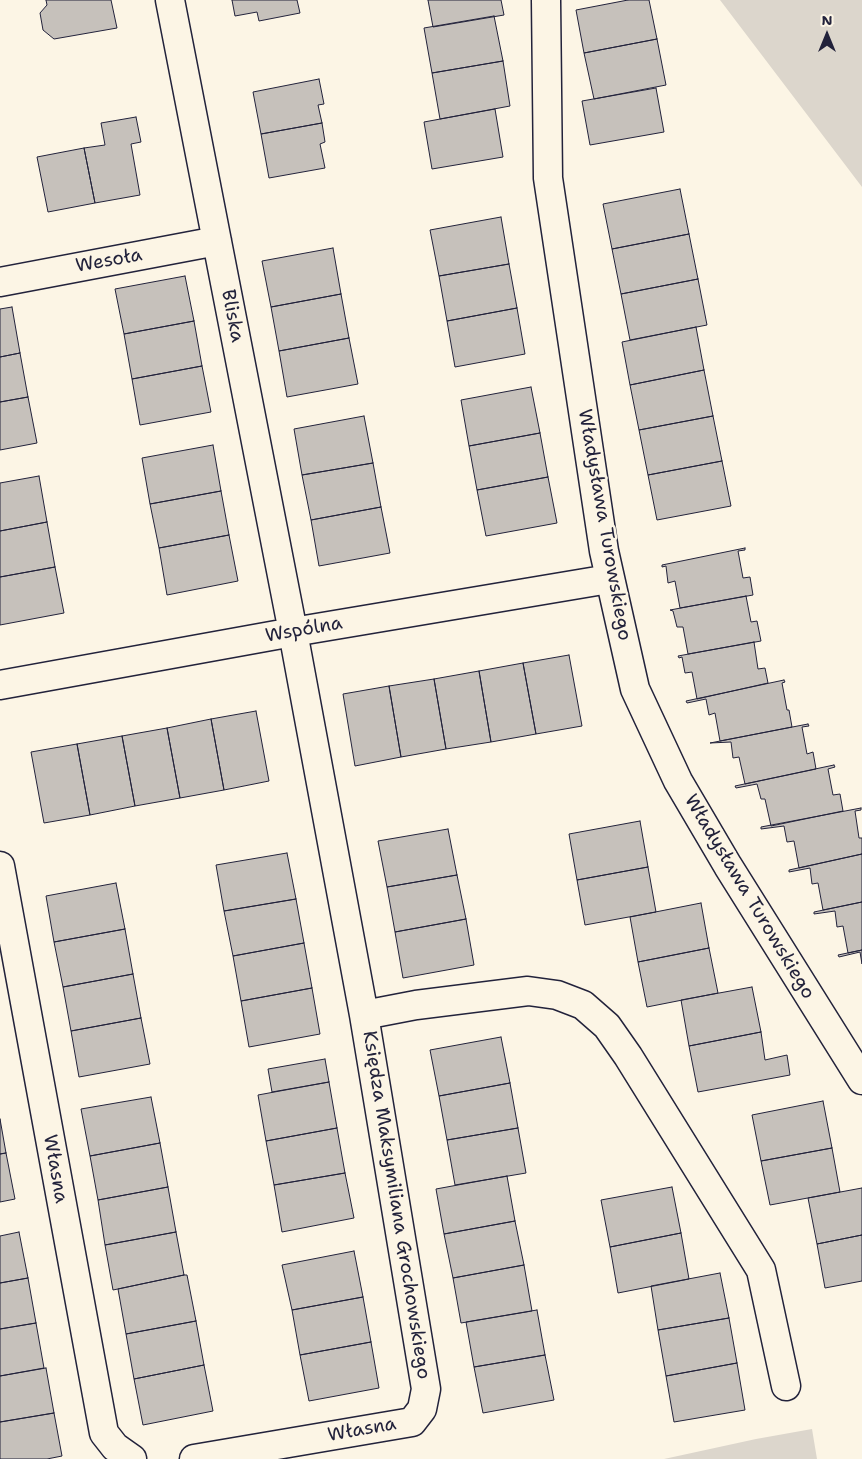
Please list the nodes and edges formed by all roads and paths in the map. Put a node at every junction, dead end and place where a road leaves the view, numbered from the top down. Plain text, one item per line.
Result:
1 (170, 0) edge
2 (546, 0) edge
3 (218, 241) junction
4 (0, 282) edge
5 (609, 579) junction
6 (293, 632) junction
7 (0, 685) edge
8 (0, 866) edge
9 (364, 1015) junction
10 (862, 1080) edge
11 (786, 1386) dead end
12 (412, 1422) joint
13 (132, 1459) edge
14 (194, 1459) edge

1 - 3 street, Bliska
2 - 5 street, Władysława Turowskiego
3 - 4 street, Wesoła
3 - 6 street, Bliska
5 - 6 street, Wspólna
5 - 10 street, Władysława Turowskiego
6 - 7 street, Wspólna
6 - 9 street, Księdza Maksymiliana Grochowskiego
8 - 13 street, Własna
9 - 11 street, Księdza Maksymiliana Grochowskiego
9 - 12 street, Księdza Maksymiliana Grochowskiego
12 - 14 street, Własna

